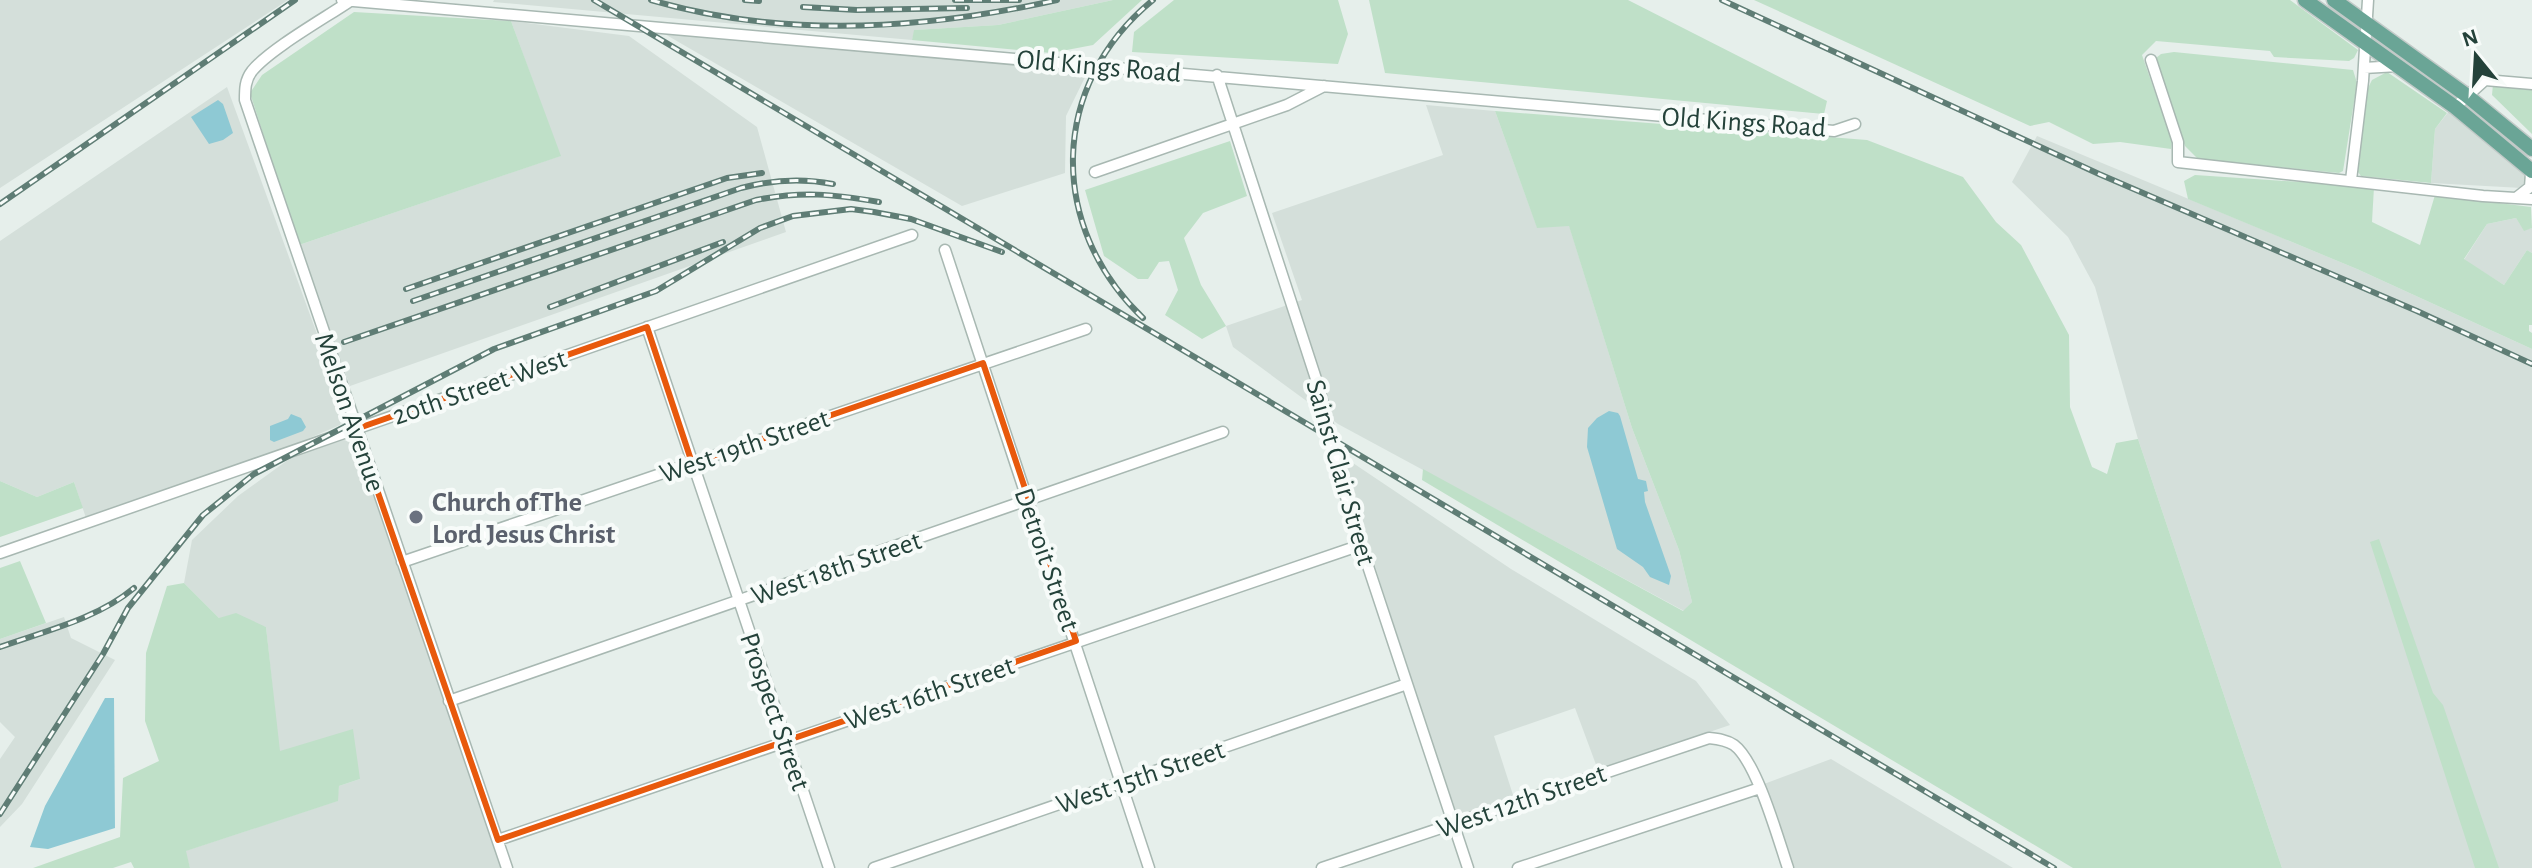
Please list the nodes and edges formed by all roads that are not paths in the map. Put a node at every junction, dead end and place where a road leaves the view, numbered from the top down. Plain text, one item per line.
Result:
1 (342, 0) edge
2 (2305, 0) edge
3 (2334, 0) edge
4 (2368, 0) edge
5 (350, 1) edge
6 (2367, 24) junction
7 (2365, 43) junction
8 (2151, 60) dead end
9 (2398, 66) junction
10 (2364, 68) junction
11 (1217, 75) junction
12 (2532, 84) edge
13 (1325, 85) junction
14 (2466, 95) junction
15 (2455, 107) junction
16 (1855, 124) dead end
17 (1234, 125) junction
18 (2532, 149) edge
19 (2530, 170) edge
20 (1095, 172) dead end
21 (2351, 180) junction
22 (2513, 199) junction
23 (2532, 199) edge
24 (912, 235) dead end
25 (945, 250) dead end
26 (647, 327) junction
27 (1086, 329) dead end
28 (983, 363) junction
29 (356, 429) junction
30 (1223, 432) dead end
31 (692, 463) junction
32 (1028, 500) junction
33 (1361, 545) junction
34 (0, 553) edge
35 (402, 562) junction
36 (739, 601) junction
37 (1076, 641) junction
38 (1407, 684) junction
39 (449, 701) junction
40 (786, 742) junction
41 (1121, 782) junction
42 (1760, 788) junction
43 (1452, 823) junction
44 (498, 840) junction
45 (507, 868) edge
46 (829, 868) edge
47 (874, 868) edge
48 (1149, 868) edge
49 (1322, 868) edge
50 (1468, 868) edge
51 (1518, 868) edge
52 (1788, 868) edge

1 - 5 street, Old Kings Road
2 - 7 main road
3 - 6 main road
4 - 6 street
5 - 11 street, Old Kings Road
5 - 29 street, Melson Avenue
6 - 7 street
6 - 14 main road
7 - 9 main road
7 - 10 street
8 - 21 street
9 - 10 street
9 - 15 main road
10 - 21 street
11 - 13 street, Old Kings Road
11 - 17 street, Sainst Clair Street
12 - 14 street
13 - 16 street, Old Kings Road
13 - 17 street
14 - 15 street
14 - 18 main road
15 - 19 main road
17 - 20 street
17 - 33 street, Sainst Clair Street
19 - 22 street
21 - 22 street
22 - 23 street
24 - 26 street, 20th Street West
25 - 28 street, Detroit Street
26 - 29 street, 20th Street West
26 - 31 street, Prospect Street
27 - 28 street, West 19th Street
28 - 31 street, West 19th Street
28 - 32 street, Detroit Street
29 - 34 street, 20th Street West
29 - 35 street, Melson Avenue
30 - 32 street, West 18th Street
31 - 35 street, West 19th Street
31 - 36 street, Prospect Street
32 - 36 street, West 18th Street
32 - 37 street, Detroit Street
33 - 37 street, West 16th Street
33 - 38 street, Sainst Clair Street
35 - 39 street, Melson Avenue
36 - 39 street, West 18th Street
36 - 40 street, Prospect Street
37 - 40 street, West 16th Street
37 - 41 street, Detroit Street
38 - 41 street, West 15th Street
38 - 43 street, Sainst Clair Street
39 - 44 street, Melson Avenue
40 - 44 street, West 16th Street
40 - 46 street, Prospect Street
41 - 47 street, West 15th Street
41 - 48 street, Detroit Street
42 - 43 street, West 12th Street
42 - 51 street
42 - 52 street
43 - 49 street, West 12th Street
43 - 50 street, Sainst Clair Street
44 - 45 street, Melson Avenue

